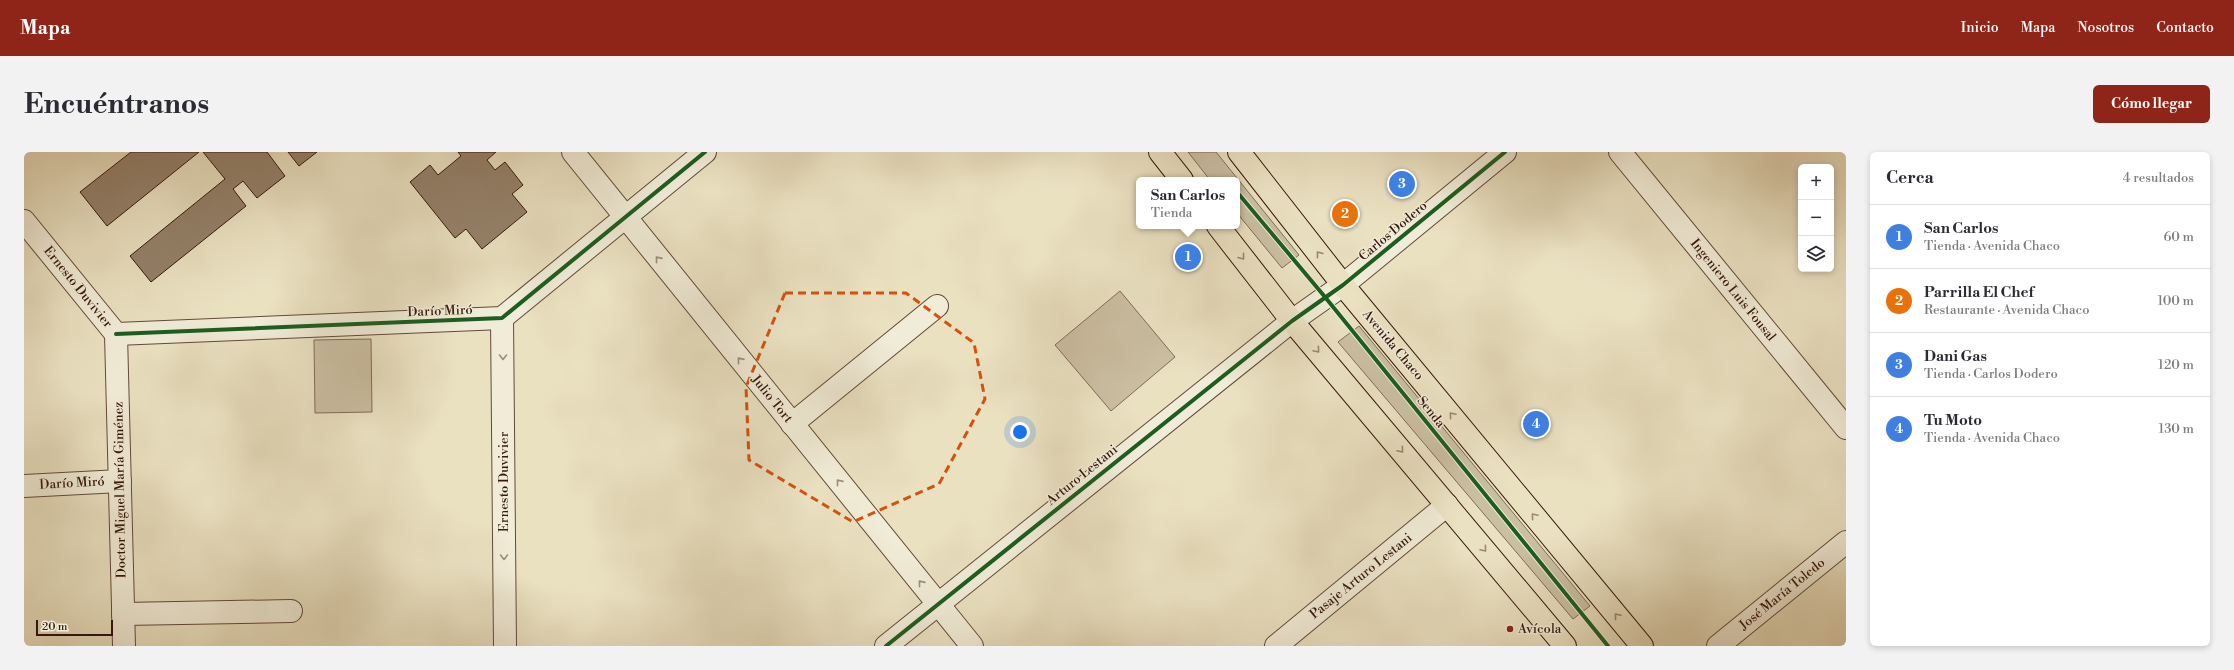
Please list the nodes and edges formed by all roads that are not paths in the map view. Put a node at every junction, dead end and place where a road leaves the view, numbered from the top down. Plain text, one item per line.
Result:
1 (573, 152) edge
2 (705, 152) edge
3 (1160, 152) edge
4 (1238, 152) edge
5 (1505, 152) edge
6 (1620, 152) edge
7 (1180, 177) edge
8 (625, 218) junction
9 (24, 221) edge
10 (1220, 229) edge
11 (1343, 285) junction
12 (937, 306) dead end
13 (502, 318) junction
14 (1292, 321) junction
15 (116, 334) junction
16 (792, 424) junction
17 (1846, 428) edge
18 (120, 481) junction
19 (24, 486) edge
20 (1447, 505) junction
21 (1846, 542) edge
22 (938, 604) junction
23 (291, 611) dead end
24 (123, 614) junction
25 (124, 646) edge
26 (505, 646) edge
27 (886, 646) edge
28 (972, 646) edge
29 (1276, 646) edge
30 (1565, 646) edge
31 (1642, 646) edge
32 (1718, 646) edge

1 - 8 street, Julio Tort
2 - 8 street
3 - 7 main road
11 -> 4 main road, Avenida Chaco
5 - 11 street, Carlos Dodero
6 - 17 street, Ingeniero Luis Fousal
8 - 13 street
16 -> 8 street, Julio Tort
9 - 15 street, Ernesto Duvivier
10 -> 14 main road
11 - 14 street, Carlos Dodero
31 -> 11 main road, Avenida Chaco
12 - 16 street
13 - 15 street, Darío Miró
13 -> 26 street, Ernesto Duvivier
14 -> 20 main road
14 - 22 street, Arturo Lestani
15 - 18 street, Doctor Miguel María Giménez
22 -> 16 street, Julio Tort
18 - 19 street, Darío Miró
18 - 24 street, Doctor Miguel María Giménez
20 - 29 street, Pasaje Arturo Lestani
20 -> 30 main road
21 - 32 street, José María Toledo
22 - 27 street, Arturo Lestani
22 - 28 street, Julio Tort
23 - 24 street
24 - 25 street, Doctor Miguel María Giménez

